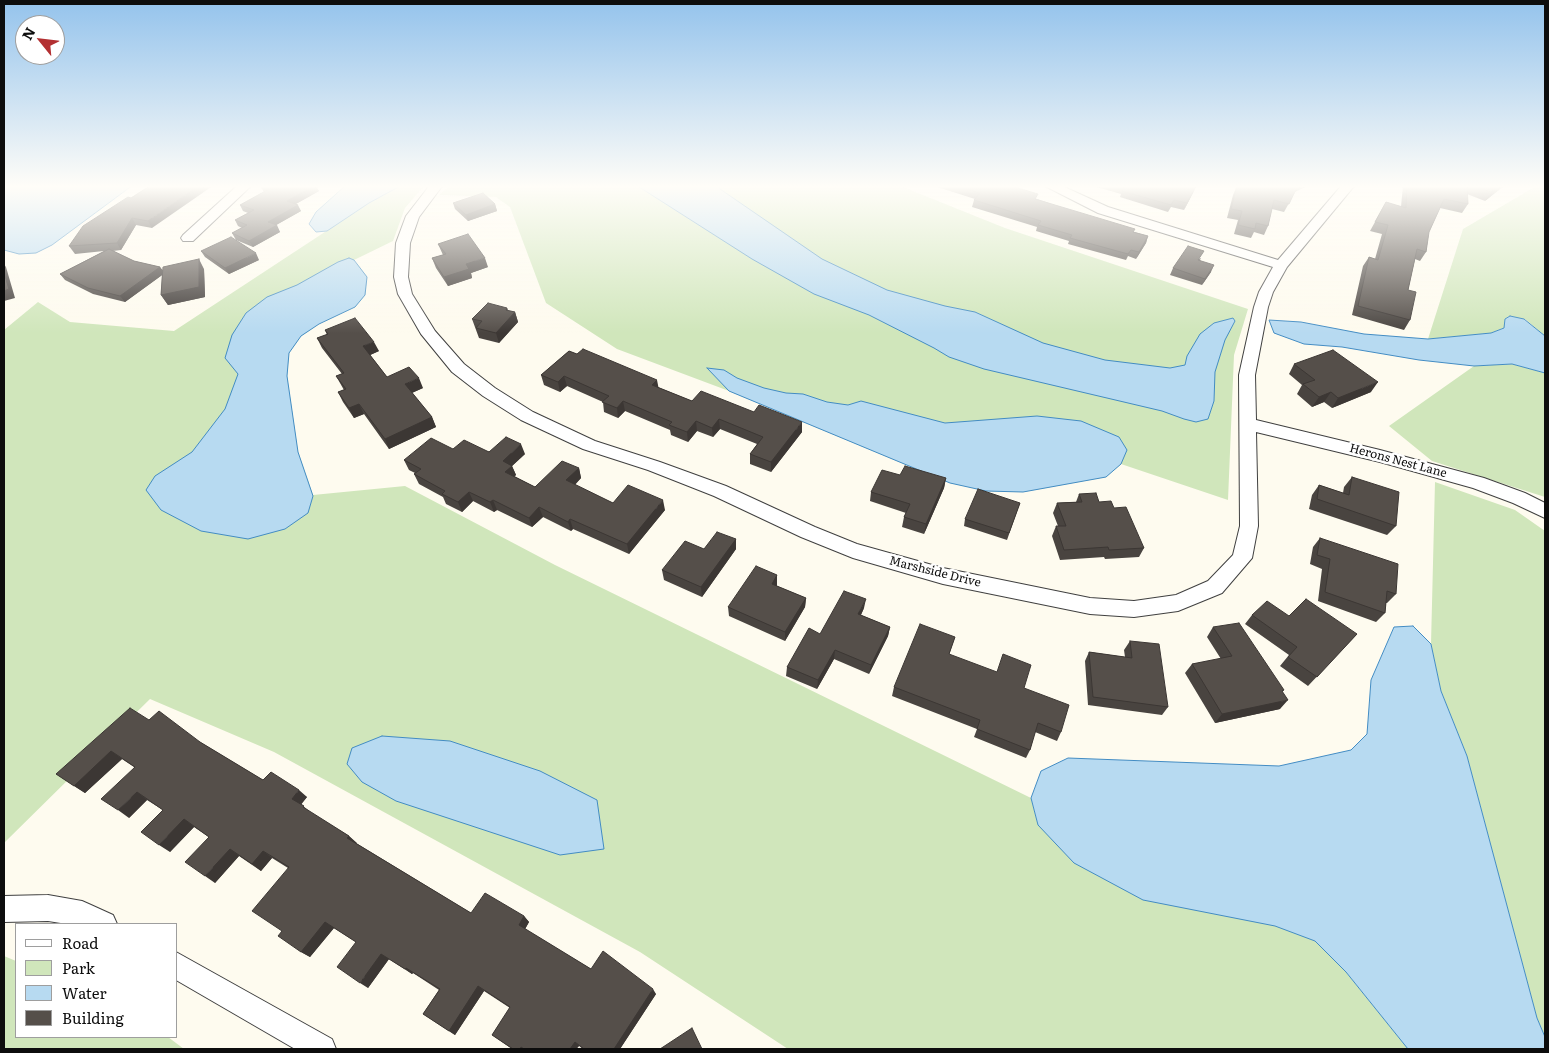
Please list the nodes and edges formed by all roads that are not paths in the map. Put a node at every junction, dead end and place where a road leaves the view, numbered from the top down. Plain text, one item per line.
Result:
1 (192, 234) edge
2 (406, 234) edge
3 (1183, 234) edge
4 (1307, 234) edge
5 (188, 238) dead end
6 (1281, 264) junction
7 (1247, 424) junction
8 (1545, 511) edge
9 (4, 909) edge
10 (102, 923) edge
11 (178, 966) edge
12 (322, 1049) edge

1 - 5 street
2 - 7 street, Marshside Drive
3 - 6 street
4 - 6 street, Marshside Drive
6 - 7 street, Marshside Drive
7 - 8 street, Herons Nest Lane
9 - 10 street
11 - 12 street

